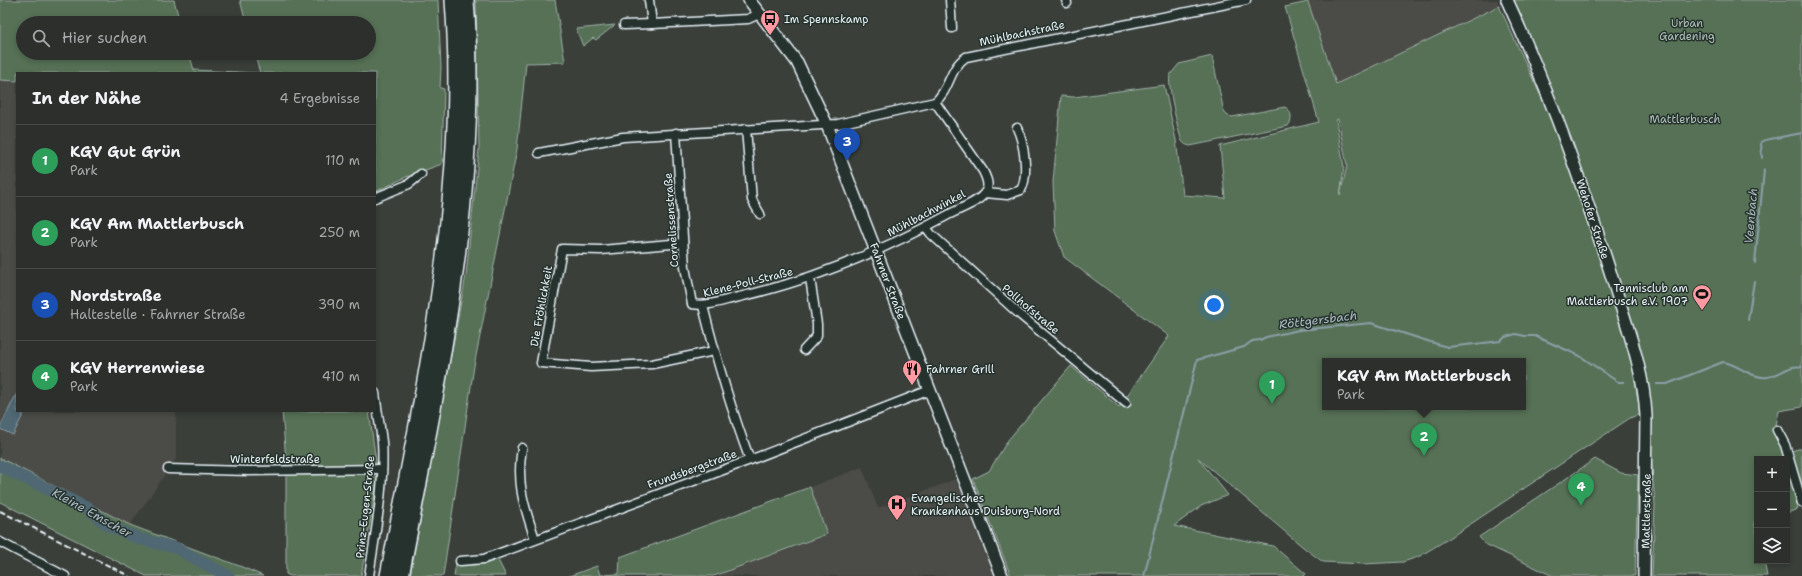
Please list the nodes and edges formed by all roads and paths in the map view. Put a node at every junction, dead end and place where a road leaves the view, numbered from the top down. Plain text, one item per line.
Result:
1 (453, 0) edge
2 (466, 0) edge
3 (649, 0) edge
4 (749, 0) edge
5 (950, 0) edge
6 (1246, 0) edge
7 (1507, 0) edge
8 (759, 14) junction
9 (652, 24) junction
10 (624, 25) dead end
11 (952, 28) dead end
12 (935, 102) junction
13 (827, 125) junction
14 (1017, 128) dead end
15 (746, 130) junction
16 (676, 133) junction
17 (539, 153) dead end
18 (421, 174) dead end
19 (985, 193) junction
20 (376, 198) edge
21 (760, 214) dead end
22 (926, 227) junction
23 (683, 243) junction
24 (876, 252) junction
25 (810, 278) junction
26 (692, 304) joint
27 (703, 306) junction
28 (804, 350) dead end
29 (714, 351) junction
30 (930, 390) junction
31 (376, 400) edge
32 (1126, 403) dead end
33 (1776, 430) dead end
34 (1647, 447) joint
35 (522, 448) dead end
36 (750, 460) junction
37 (168, 469) dead end
38 (382, 469) junction
39 (1802, 502) edge
40 (535, 539) junction
41 (0, 542) edge
42 (460, 561) dead end
43 (65, 576) edge
44 (369, 576) edge
45 (388, 576) edge
46 (400, 576) edge
47 (1002, 576) edge
48 (1644, 576) edge

1 - 45 highway
2 - 46 highway
3 - 9 street
4 - 8 street, Fahrner Straße
5 - 11 street
6 - 12 street, Mühlbachstraße
7 - 34 street, Wehofer Straße
8 - 9 street
8 - 13 street, Fahrner Straße
9 - 10 street
12 - 13 street
12 - 19 street
13 - 15 street
13 - 24 street, Fahrner Straße
14 - 19 street
15 - 16 street
15 - 21 street
16 - 17 street
16 - 23 street, Cornelissenstraße
18 - 20 street
19 - 22 street, Mühlbachwinkel
22 - 24 street, Mühlbachwinkel
22 - 32 street, Pollhofstraße
23 - 26 street, Cornelissenstraße
23 - 29 street, Die Fröhlichkeit
24 - 25 street, Klene-Poll-Straße
24 - 30 street, Fahrner Straße
25 - 27 street, Klene-Poll-Straße
25 - 28 street, Klene-Poll-Straße
26 - 27 street, Klene-Poll-Straße
27 - 29 street
29 - 36 street
30 - 36 street, Frundsbergstraße
30 - 47 street, Fahrner Straße
31 - 38 street, Prinz-Eugen-Straße
33 - 39 street
34 - 48 street, Mattlerstraße
35 - 40 street
36 - 40 street, Frundsbergstraße
37 - 38 street, Winterfeldstraße
38 - 44 street, Prinz-Eugen-Straße
40 - 42 street, Frundsbergstraße
41 - 43 street

